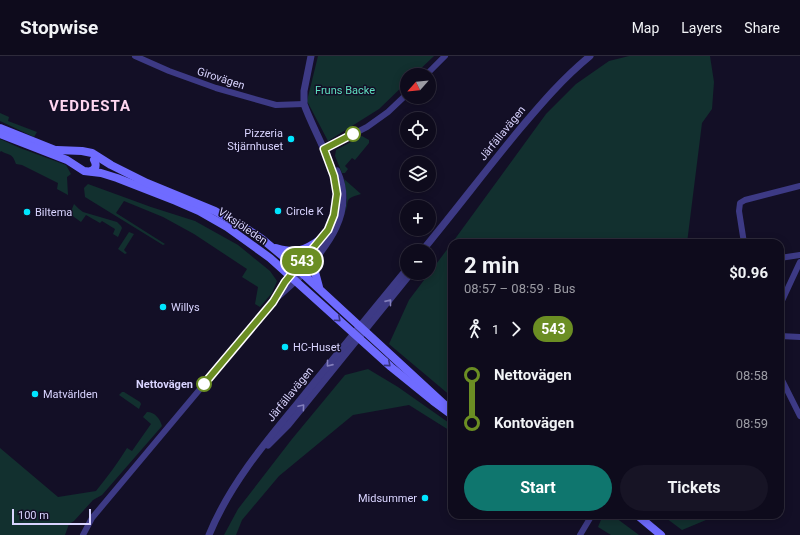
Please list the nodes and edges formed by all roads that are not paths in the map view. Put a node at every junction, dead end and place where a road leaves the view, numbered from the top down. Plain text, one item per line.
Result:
1 (135, 56) edge
2 (311, 56) edge
3 (445, 56) edge
4 (583, 56) edge
5 (590, 56) edge
6 (433, 68) edge
7 (576, 68) junction
8 (400, 101) edge
9 (304, 104) junction
10 (0, 128) edge
11 (0, 134) edge
12 (324, 149) junction
13 (57, 150) junction
14 (84, 156) junction
15 (94, 160) junction
16 (78, 166) junction
17 (91, 171) junction
18 (147, 183) junction
19 (800, 186) edge
20 (450, 216) junction
21 (743, 239) edge
22 (321, 240) junction
23 (428, 244) edge
24 (431, 244) edge
25 (274, 247) junction
26 (800, 255) edge
27 (784, 257) edge
28 (314, 260) junction
29 (800, 262) edge
30 (300, 270) junction
31 (293, 278) junction
32 (400, 278) edge
33 (405, 280) edge
34 (320, 290) junction
35 (784, 296) edge
36 (363, 328) junction
37 (356, 336) junction
38 (784, 336) edge
39 (800, 337) edge
40 (784, 384) edge
41 (448, 407) edge
42 (448, 412) edge
43 (800, 416) edge
44 (590, 519) edge
45 (642, 519) edge
46 (83, 535) edge
47 (209, 535) edge
48 (580, 535) edge
49 (661, 535) edge

1 - 9 street, Girovägen
2 - 9 street
3 - 6 street
4 - 7 street, Järfällavägen
5 - 7 street, Järfällavägen
7 - 20 street, Järfällavägen
8 - 12 street
9 - 12 street
10 - 13 main road, Viksjöleden
11 - 16 main road
12 - 22 street
12 - 28 street
13 - 14 main road, Viksjöleden
13 - 18 main road, Viksjöleden
14 - 15 main road
14 - 16 main road
15 - 17 main road
15 - 18 main road, Viksjöleden
16 - 17 main road
17 - 31 main road, Viksjöleden
18 - 25 main road, Viksjöleden
19 - 21 street
20 - 23 street, Järfällavägen
20 - 24 street, Järfällavägen
22 - 25 main road
22 - 30 street
25 - 30 main road, Viksjöleden
26 - 27 street
28 - 30 street
28 - 34 main road
29 - 35 street
30 - 31 street
30 - 34 main road, Viksjöleden
31 -> 37 main road, Viksjöleden
31 - 46 street
32 - 36 street, Järfällavägen
36 -> 33 street, Järfällavägen
34 - 36 main road, Viksjöleden
36 - 37 street, Järfällavägen
36 - 41 main road, Viksjöleden
37 -> 42 main road, Viksjöleden
37 - 47 street, Järfällavägen
38 - 39 street
40 - 43 street
44 - 48 street
45 - 49 main road

